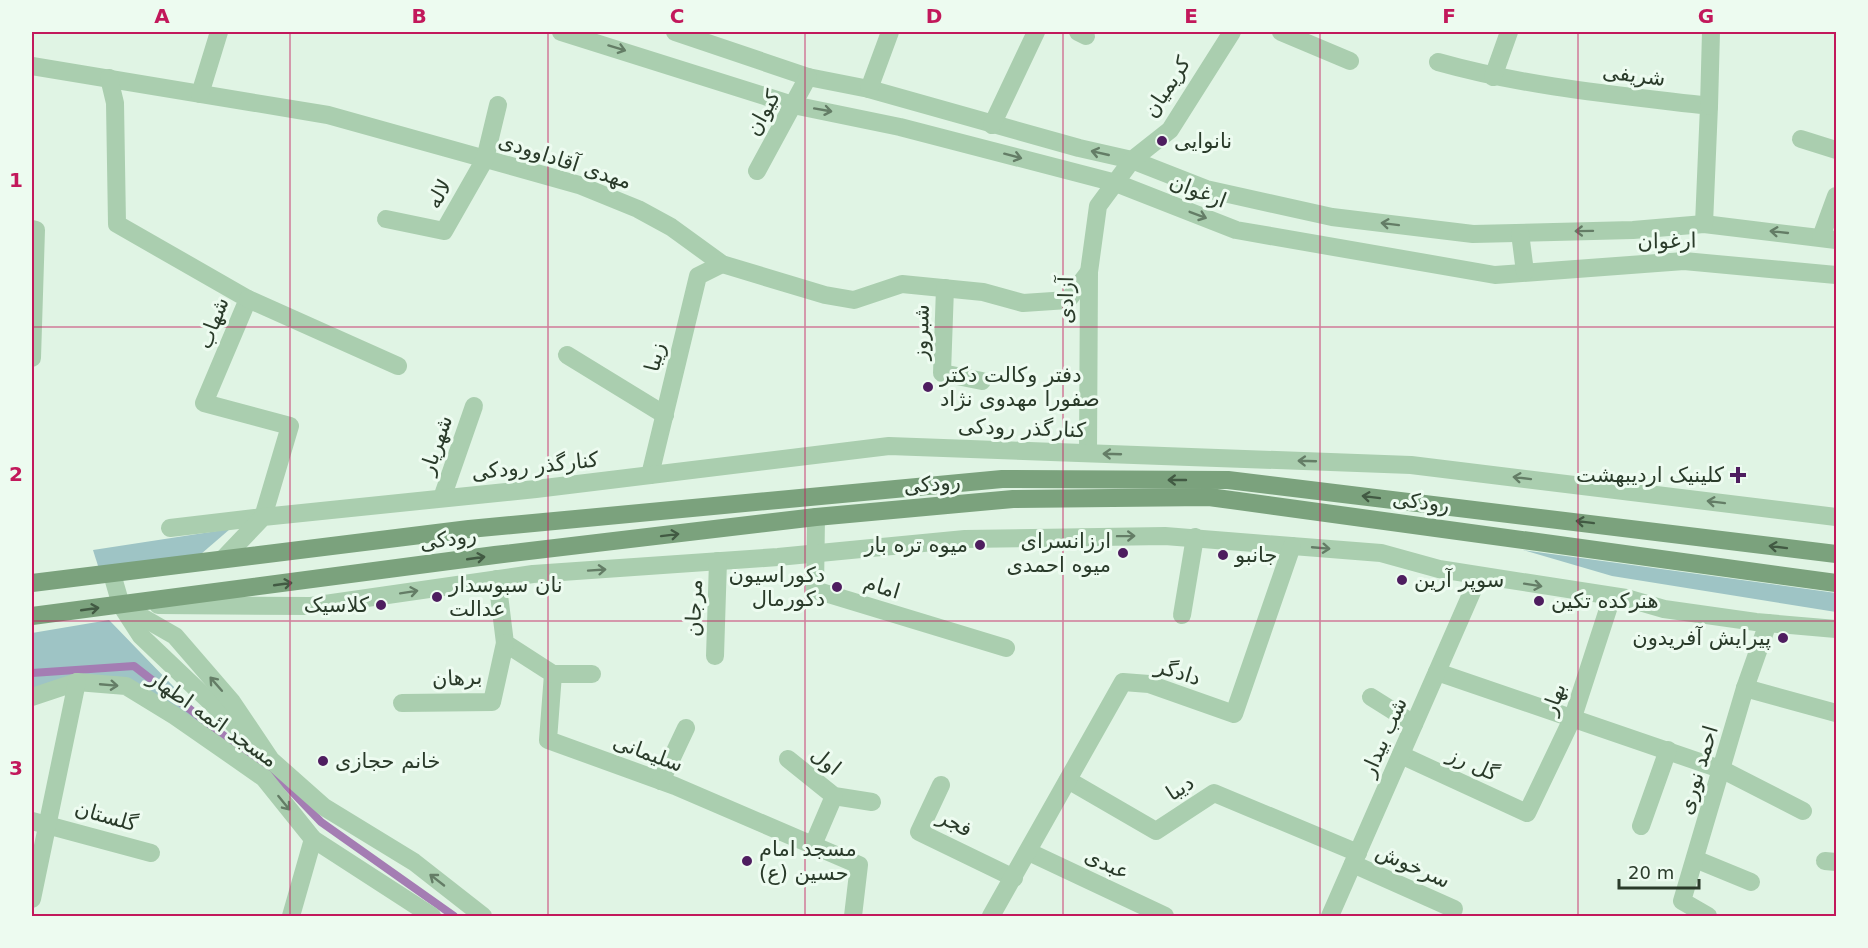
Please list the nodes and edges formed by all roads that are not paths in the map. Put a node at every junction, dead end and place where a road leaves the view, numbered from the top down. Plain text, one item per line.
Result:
1 (219, 32) edge
2 (561, 32) edge
3 (675, 32) edge
4 (890, 32) edge
5 (1036, 32) edge
6 (1232, 32) edge
7 (1281, 32) edge
8 (1509, 32) edge
9 (1712, 32) edge
10 (1350, 61) dead end
11 (1438, 62) dead end
12 (32, 66) edge
13 (808, 77) junction
14 (1493, 77) junction
15 (109, 78) junction
16 (868, 89) junction
17 (200, 94) junction
18 (910, 100) junction
19 (498, 105) dead end
20 (793, 105) junction
21 (1708, 106) junction
22 (992, 124) junction
23 (900, 128) junction
24 (1801, 139) dead end
25 (1836, 150) edge
26 (485, 159) junction
27 (1132, 160) junction
28 (757, 171) dead end
29 (1116, 183) junction
30 (1836, 196) edge
31 (386, 219) dead end
32 (1704, 224) junction
33 (32, 229) edge
34 (1520, 233) junction
35 (1829, 238) edge
36 (722, 264) junction
37 (1089, 272) junction
38 (1525, 272) junction
39 (1836, 275) edge
40 (945, 288) junction
41 (248, 299) junction
42 (567, 356) dead end
43 (32, 358) edge
44 (398, 366) dead end
45 (982, 381) dead end
46 (474, 406) dead end
47 (664, 415) junction
48 (1088, 453) junction
49 (650, 475) junction
50 (442, 498) junction
51 (263, 517) junction
52 (816, 517) junction
53 (1836, 517) edge
54 (170, 528) dead end
55 (1195, 537) junction
56 (1292, 546) junction
57 (817, 553) junction
58 (1836, 555) edge
59 (224, 558) junction
60 (718, 561) junction
61 (112, 574) junction
62 (1479, 576) junction
63 (497, 579) junction
64 (32, 583) edge
65 (1836, 583) edge
66 (1612, 597) junction
67 (121, 605) junction
68 (1182, 615) dead end
69 (32, 616) edge
70 (1768, 623) junction
71 (1836, 629) edge
72 (505, 643) junction
73 (1006, 648) dead end
74 (715, 656) dead end
75 (1437, 672) junction
76 (553, 674) junction
77 (592, 674) dead end
78 (77, 682) junction
79 (1745, 688) junction
80 (32, 697) edge
81 (1371, 697) dead end
82 (402, 703) dead end
83 (1836, 713) edge
84 (1573, 717) junction
85 (1414, 724) junction
86 (686, 728) dead end
87 (1668, 750) junction
88 (1401, 755) junction
89 (788, 759) dead end
90 (268, 769) junction
91 (1723, 770) junction
92 (1068, 780) junction
93 (662, 781) junction
94 (942, 785) dead end
95 (834, 796) junction
96 (872, 802) dead end
97 (1803, 811) dead end
98 (1527, 813) joint
99 (40, 822) edge
100 (1641, 826) dead end
101 (313, 839) junction
102 (813, 845) junction
103 (1029, 852) junction
104 (151, 853) dead end
105 (1356, 859) junction
106 (1695, 859) junction
107 (1014, 878) junction
108 (1751, 882) dead end
109 (32, 899) edge
110 (1454, 909) dead end
111 (857, 915) edge
112 (291, 916) edge
113 (432, 916) edge
114 (483, 916) edge
115 (991, 916) edge
116 (1166, 916) edge
117 (1330, 916) edge
118 (1708, 916) edge

1 - 17 street
2 -> 20 street, ارغوان
3 - 13 street, ارغوان
4 - 16 street
5 - 22 street
6 - 27 street, کریمیان
7 - 10 street
8 - 14 street
9 - 21 street
11 - 14 street, شریفی
12 - 15 street, مهدی آقاداوودی
13 - 16 street, ارغوان
13 - 20 street, کیوان
14 - 21 street, شریفی
15 - 17 street, مهدی آقاداوودی
15 - 41 street, شهاب
16 - 18 street, ارغوان
17 - 26 street, مهدی آقاداوودی
18 - 22 street, ارغوان
18 - 23 street
19 - 26 street
20 -> 23 street, ارغوان
20 - 28 street, کیوان
21 - 32 street
27 -> 22 street, ارغوان
23 -> 29 street, ارغوان
24 - 25 street
26 - 31 street, لاله
26 - 36 street, مهدی آقاداوودی
27 - 29 street, آزادی
34 -> 27 street, ارغوان
29 - 37 street, آزادی
29 -> 38 street, ارغوان
30 - 35 street
32 -> 34 street, ارغوان
35 -> 32 street, ارغوان
33 - 43 street
34 - 38 street
36 - 40 street, مهدی آقاداوودی
36 - 47 street, زیبا
37 - 40 street, مهدی آقاداوودی
37 - 48 street, آزادی
38 - 39 street, ارغوان
40 - 45 street, شبروز
41 - 44 street
41 - 51 street, شهاب
42 - 47 street
46 - 50 street, شهریار
47 - 49 street, زیبا
48 - 49 street, کنارگذر رودکی
53 -> 48 street, کنارگذر رودکی
49 - 50 street, کنارگذر رودکی
50 - 51 street, کنارگذر رودکی
51 - 54 street, کنارگذر رودکی
51 - 59 street
52 - 57 street, امام
52 - 65 main road, رودکی
67 -> 52 main road, رودکی
55 - 56 street
57 -> 55 street
55 - 68 street
56 -> 62 street
56 - 92 street, دادگر
57 - 60 street
57 - 73 street, امام
58 -> 59 main road, رودکی
59 - 61 main road, رودکی
63 -> 60 street
60 - 74 street, مرجان
61 - 64 main road, رودکی
61 - 67 street
62 -> 66 street
62 - 75 street, شب بیدار
67 -> 63 street
63 - 72 street
66 - 70 street
66 - 84 street, بهار
69 -> 67 main road, رودکی
67 - 90 street, مسجد ائمه اطهار
70 - 71 street
70 - 79 street, احمد نوری
72 - 76 street
72 - 82 street, برهان
75 - 84 street
75 - 85 street, شب بیدار
76 - 77 street
76 - 93 street, سلیمانی
78 - 80 street, مسجد ائمه اطهار
78 -> 90 street, مسجد ائمه اطهار
78 - 99 street
79 - 83 street
79 - 91 street, احمد نوری
81 - 85 street
84 - 87 street
84 - 98 street, بهار
85 - 88 street, شب بیدار
86 - 93 street
87 - 91 street
87 - 100 street
88 - 98 street, گل رز
88 - 105 street, شب بیدار
89 - 95 street, اول
90 -> 101 street, مسجد ائمه اطهار
114 -> 90 street, مسجد ائمه اطهار
91 - 97 street
91 - 106 street, احمد نوری
92 - 103 street, دادگر
92 - 105 street, دیبا
93 - 102 street, سلیمانی
94 - 107 street, فجر
95 - 96 street, اول
95 - 102 street
99 - 104 street, گلستان
99 - 109 street
101 - 112 street
101 - 113 street, مسجد ائمه اطهار
102 - 111 street, سلیمانی
103 - 107 street, دادگر
103 - 116 street, عبدی
105 - 110 street, سرخوش
105 - 117 street, شب بیدار
106 - 108 street
106 - 118 street, احمد نوری
107 - 115 street, دادگر

